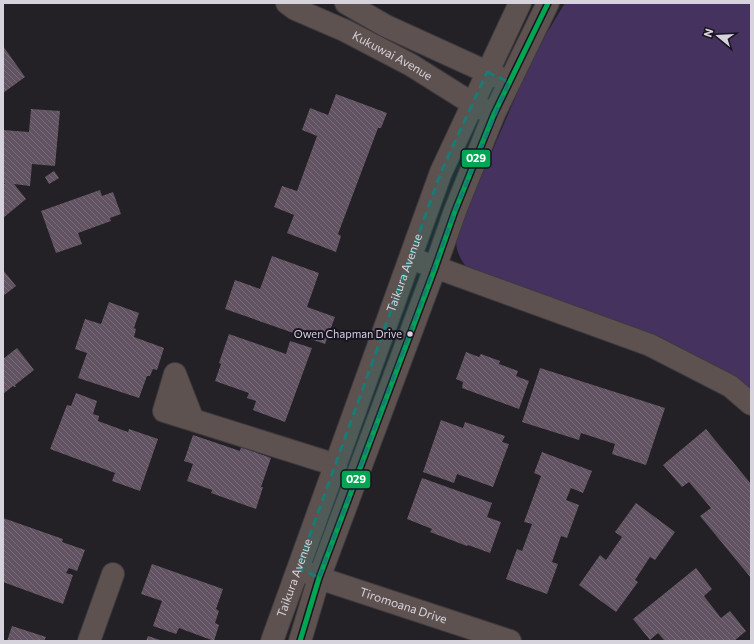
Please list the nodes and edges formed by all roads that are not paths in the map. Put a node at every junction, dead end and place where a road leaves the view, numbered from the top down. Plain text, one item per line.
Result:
1 (287, 3) edge
2 (346, 3) edge
3 (520, 3) edge
4 (548, 3) edge
5 (487, 72) junction
6 (509, 82) junction
7 (473, 104) junction
8 (494, 114) junction
9 (410, 258) junction
10 (436, 268) junction
11 (751, 404) edge
12 (192, 420) dead end
13 (336, 465) junction
14 (298, 568) junction
15 (114, 574) dead end
16 (320, 578) junction
17 (89, 641) edge
18 (272, 641) edge
19 (300, 641) edge
20 (510, 641) edge

1 - 7 street, Kukuwai Avenue
2 - 5 street, Kukuwai Avenue
3 - 5 street, Taikura Avenue
4 - 6 street, Taikura Avenue
5 - 6 street, Kukuwai Avenue
5 - 7 street, Taikura Avenue
6 - 8 street, Taikura Avenue
7 - 8 street, Kukuwai Avenue
7 - 9 street, Taikura Avenue
8 - 10 street, Taikura Avenue
9 - 10 street
9 - 13 street, Taikura Avenue
10 - 11 street
10 - 16 street, Taikura Avenue
12 - 13 street
13 - 14 street, Taikura Avenue
14 - 16 street, Tiromoana Drive
14 - 18 street, Taikura Avenue
15 - 17 street
16 - 19 street, Taikura Avenue
16 - 20 street, Tiromoana Drive

